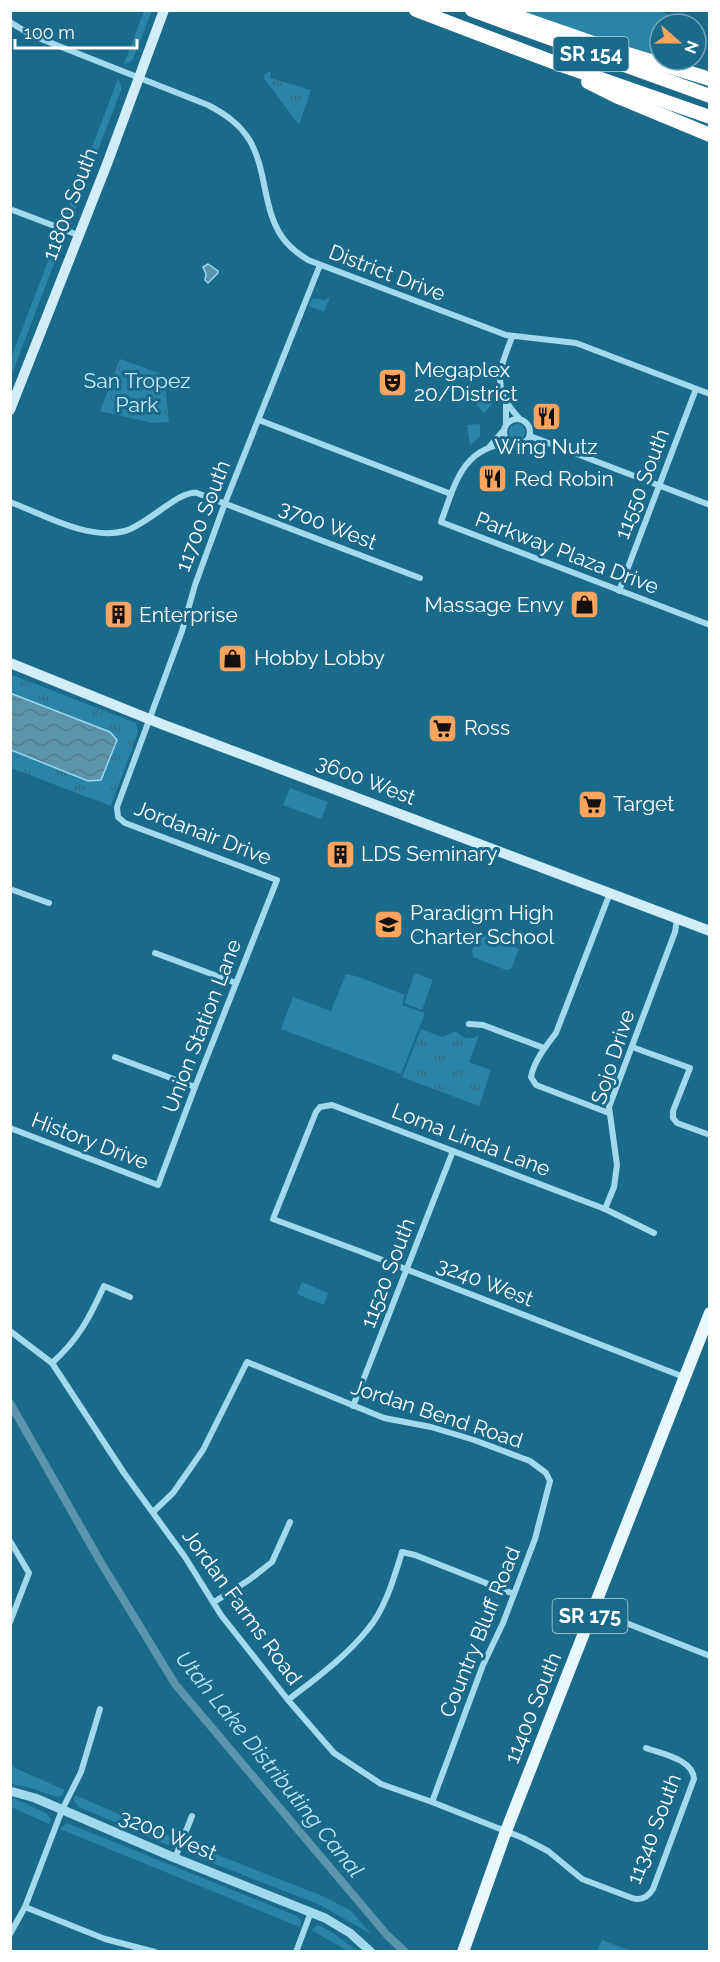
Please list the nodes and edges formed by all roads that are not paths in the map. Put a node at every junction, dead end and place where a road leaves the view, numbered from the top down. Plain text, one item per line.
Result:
1 (164, 10) edge
2 (416, 10) edge
3 (472, 10) edge
4 (498, 10) edge
5 (10, 22) edge
6 (561, 65) junction
7 (138, 78) junction
8 (710, 79) edge
9 (710, 96) edge
10 (710, 117) edge
11 (710, 135) edge
12 (10, 209) edge
13 (78, 235) junction
14 (320, 265) junction
15 (512, 337) junction
16 (696, 389) junction
17 (710, 394) edge
18 (13, 397) edge
19 (507, 404) junction
20 (10, 410) edge
21 (519, 418) junction
22 (259, 420) junction
23 (505, 427) junction
24 (530, 436) junction
25 (510, 443) junction
26 (489, 446) junction
27 (659, 486) junction
28 (451, 494) junction
29 (10, 502) edge
30 (225, 503) junction
31 (710, 505) edge
32 (420, 578) dead end
33 (619, 591) junction
34 (710, 625) edge
35 (10, 663) edge
36 (150, 719) junction
37 (118, 817) joint
38 (277, 880) joint
39 (10, 889) edge
40 (610, 893) junction
41 (49, 903) dead end
42 (677, 919) junction
43 (710, 931) edge
44 (155, 953) dead end
45 (236, 983) junction
46 (469, 1024) dead end
47 (632, 1047) junction
48 (544, 1048) junction
49 (115, 1057) dead end
50 (195, 1087) junction
51 (609, 1113) junction
52 (10, 1128) edge
53 (710, 1135) edge
54 (453, 1151) junction
55 (158, 1185) joint
56 (605, 1209) junction
57 (273, 1219) joint
58 (654, 1233) dead end
59 (407, 1269) junction
60 (130, 1297) dead end
61 (710, 1313) edge
62 (10, 1331) edge
63 (52, 1363) junction
64 (684, 1377) junction
65 (353, 1406) junction
66 (546, 1473) joint
67 (153, 1512) junction
68 (290, 1522) dead end
69 (10, 1541) edge
70 (514, 1594) junction
71 (214, 1602) junction
72 (593, 1610) junction
73 (10, 1622) edge
74 (710, 1656) edge
75 (288, 1700) junction
76 (100, 1709) dead end
77 (646, 1748) dead end
78 (10, 1791) edge
79 (432, 1802) junction
80 (62, 1810) junction
81 (192, 1816) dead end
82 (506, 1831) junction
83 (175, 1858) junction
84 (644, 1898) joint
85 (25, 1907) junction
86 (311, 1912) junction
87 (10, 1934) edge
88 (155, 1952) edge
89 (296, 1952) edge
90 (371, 1952) edge
91 (463, 1952) edge

1 - 7 main road, 11800 South
2 - 6 highway, SR 154
3 - 9 highway, SR 154
4 - 8 highway
5 - 7 street, District Drive
6 - 10 highway, SR 154
6 - 11 highway
7 - 13 main road, 11800 South
7 - 14 street, District Drive
12 - 13 street
13 - 18 main road, 11800 South
14 - 15 street, District Drive
14 - 22 street, 11700 South
15 - 16 street, District Drive
15 - 19 street
16 - 17 street, District Drive
16 - 27 street, 11550 South
18 - 20 main road, 11800 South
19 - 21 street
19 - 23 street
21 - 23 street
21 - 24 street
22 - 28 street
22 - 30 street, 11700 South
23 - 25 street
23 - 26 street, Parkway Plaza Drive
24 - 25 street
24 - 27 street
25 - 26 street
26 - 28 street, Parkway Plaza Drive
27 - 31 street
27 - 33 street, 11550 South
28 - 33 street, Parkway Plaza Drive
29 - 30 street, 3700 West
30 - 32 street, 3700 West
30 - 36 street, 11700 South
33 - 34 street, Parkway Plaza Drive
35 - 36 main road, 3600 West
36 - 37 street, 11700 South
36 - 40 main road, 3600 West
37 - 38 street, Jordanair Drive
38 - 45 street, Union Station Lane
39 - 41 street
40 - 42 main road, 3600 West
40 - 48 street
42 - 43 main road, 3600 West
42 - 47 street, Sojo Drive
44 - 45 street
45 - 50 street, Union Station Lane
46 - 48 street
47 - 51 street, Sojo Drive
47 - 53 street
48 - 51 street
49 - 50 street
50 - 55 street, Union Station Lane
51 - 56 street, Sojo Drive
52 - 55 street, History Drive
54 - 56 street, Loma Linda Lane
54 - 57 street, Loma Linda Lane
54 - 59 street, 11520 South
56 - 58 street, Loma Linda Lane
57 - 59 street, 3240 West
59 - 64 street, 3240 West
59 - 65 street, 11520 South
60 - 63 street
61 - 64 main road, 11400 South / SR 175
62 - 63 street, Jordan Farms Road
63 - 67 street, Jordan Farms Road
64 - 72 main road, 11400 South / SR 175
65 - 66 street, Jordan Bend Road
65 - 67 street, Jordan Bend Road
66 - 70 street, Country Bluff Road
67 - 71 street, Jordan Farms Road
68 - 71 street
69 - 73 street
70 - 75 street
70 - 79 street, Country Bluff Road
71 - 75 street, Jordan Farms Road
72 - 74 street
72 - 82 main road, 11400 South / SR 175
75 - 79 street, Jordan Farms Road
76 - 80 street
77 - 84 street, 11340 South
78 - 80 street, 3200 West
79 - 82 street, Jordan Farms Road
80 - 83 street, 3200 West
80 - 85 street
81 - 83 street
82 - 84 street, Jordan Farms Road
82 - 91 main road, 11400 South / SR 175
83 - 86 street, 3200 West
85 - 87 street
85 - 88 street
86 - 89 street
86 - 90 street, 3200 West

